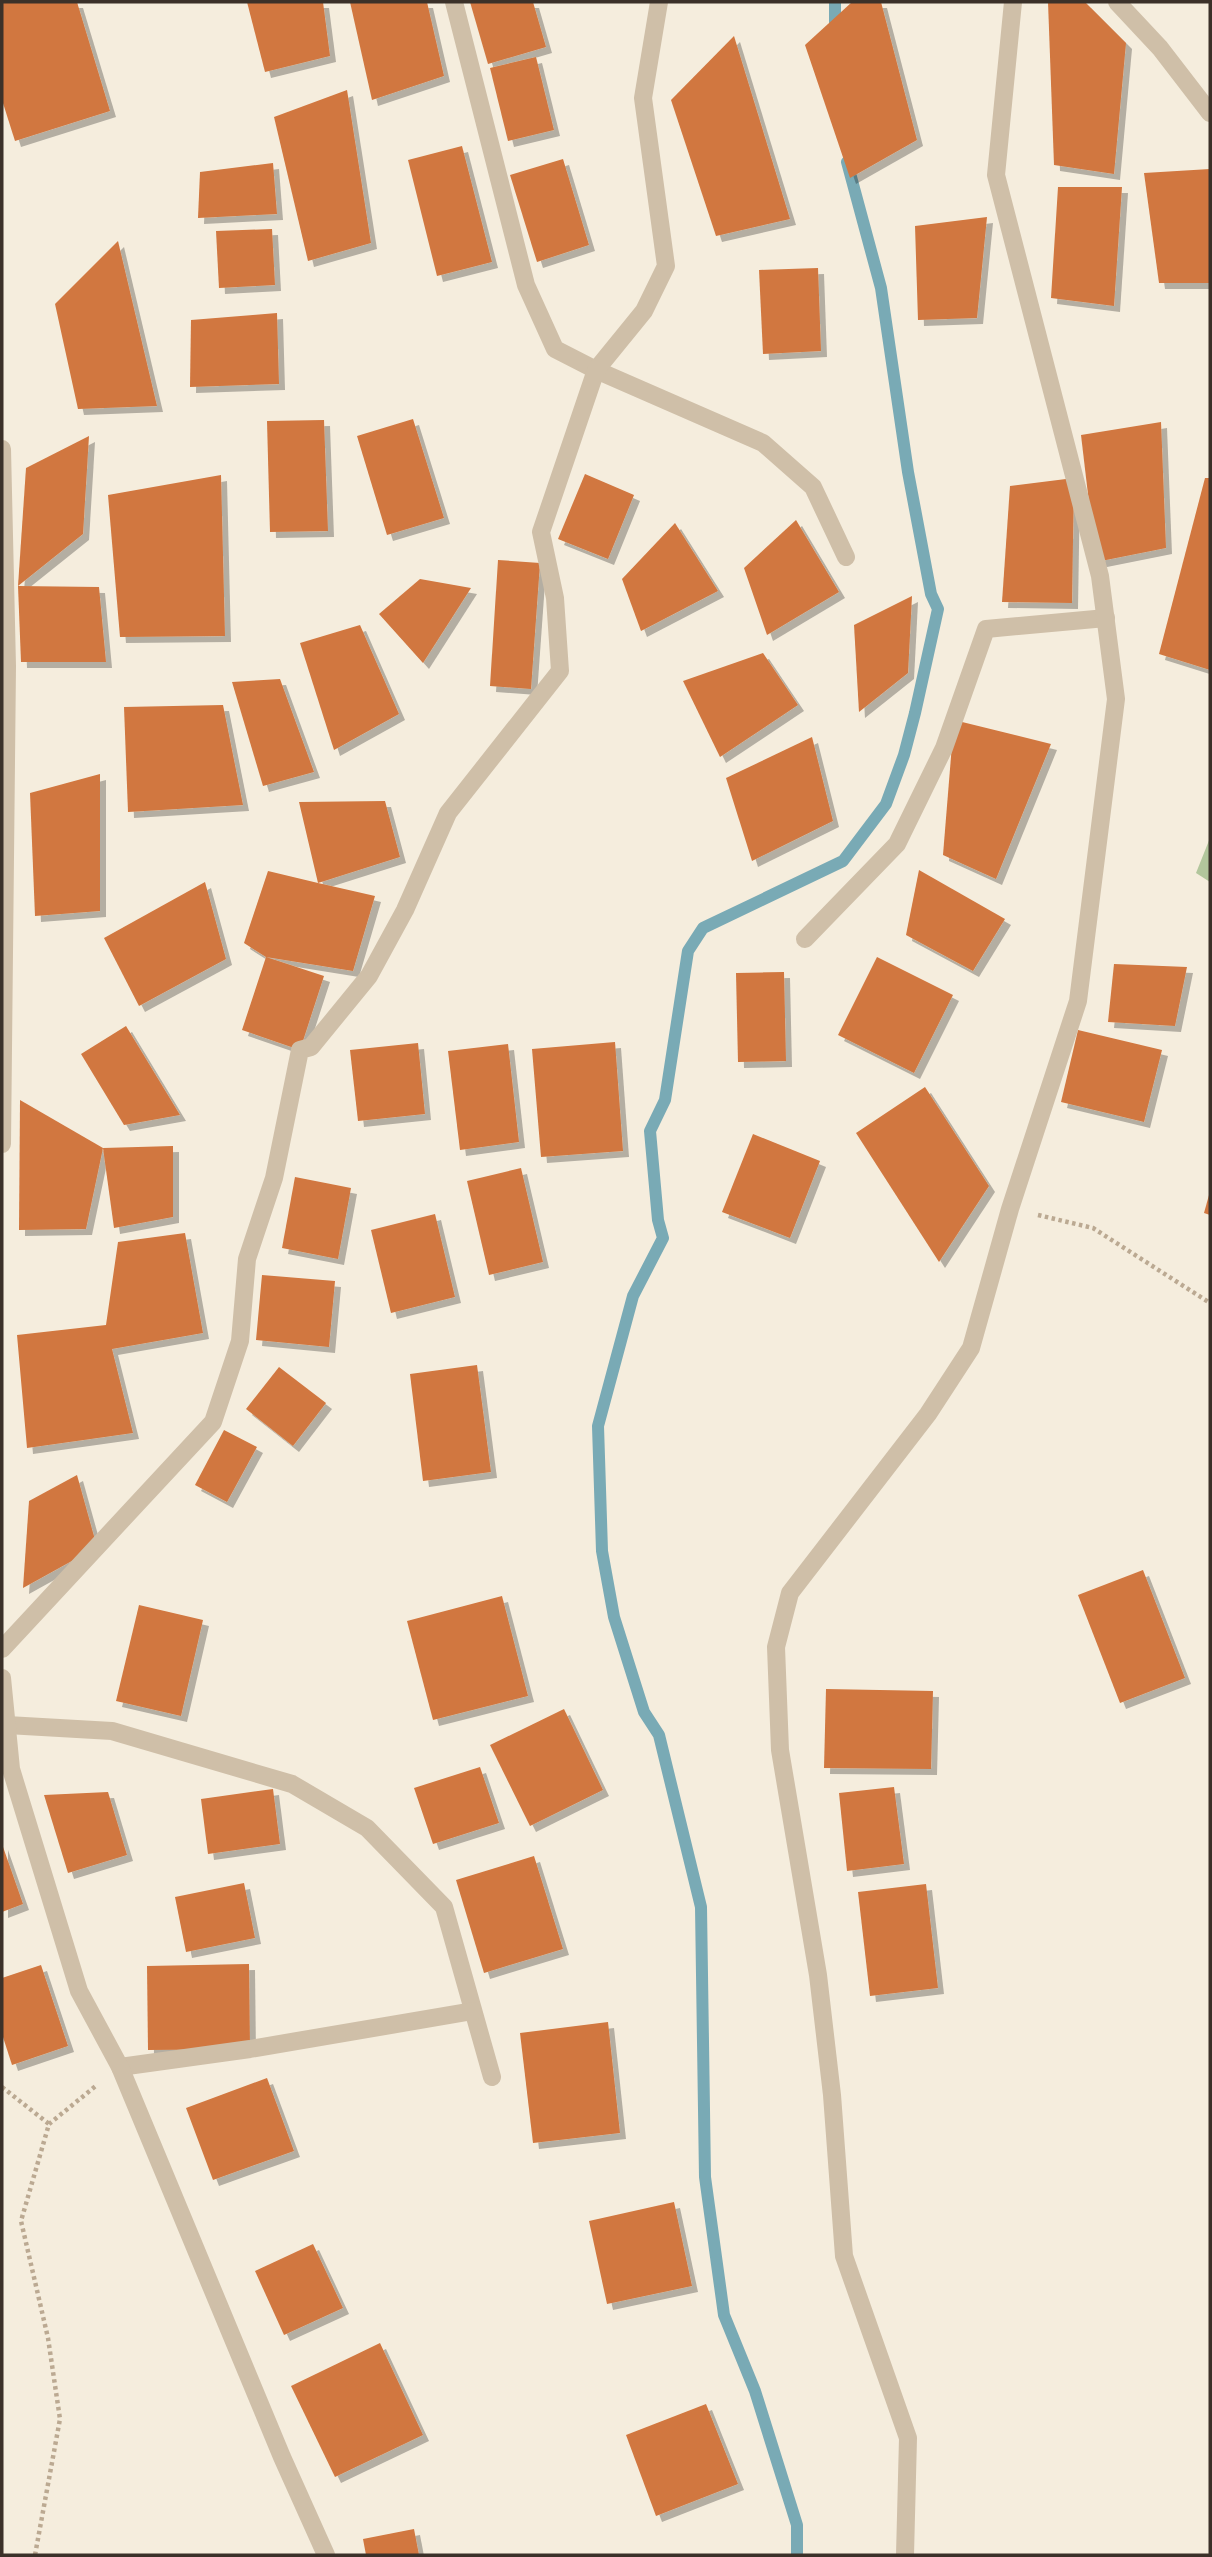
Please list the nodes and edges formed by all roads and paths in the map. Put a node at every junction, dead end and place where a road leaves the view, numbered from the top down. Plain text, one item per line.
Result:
1 (454, 2) edge
2 (659, 2) edge
3 (1013, 2) edge
4 (1117, 2) edge
5 (1210, 113) edge
6 (596, 370) junction
7 (2, 449) edge
8 (846, 557) dead end
9 (1105, 618) junction
10 (805, 939) dead end
11 (2, 1144) edge
12 (1010, 1209) junction
13 (1210, 1303) edge
14 (2, 1649) edge
15 (2, 1678) edge
16 (6, 1725) junction
17 (473, 2011) junction
18 (120, 2067) junction
19 (492, 2077) dead end
20 (2, 2087) edge
21 (48, 2124) junction
22 (35, 2555) edge
23 (326, 2555) edge
24 (905, 2555) edge

1 - 6 street
2 - 6 street
3 - 9 street
4 - 5 street
6 - 8 street
6 - 14 street
7 - 11 street
9 - 10 street
9 - 12 street
12 - 13 path
12 - 24 street
15 - 16 street
16 - 17 street
16 - 18 street
17 - 18 street
17 - 19 street
18 - 21 path
18 - 23 street
20 - 21 path
21 - 22 path

